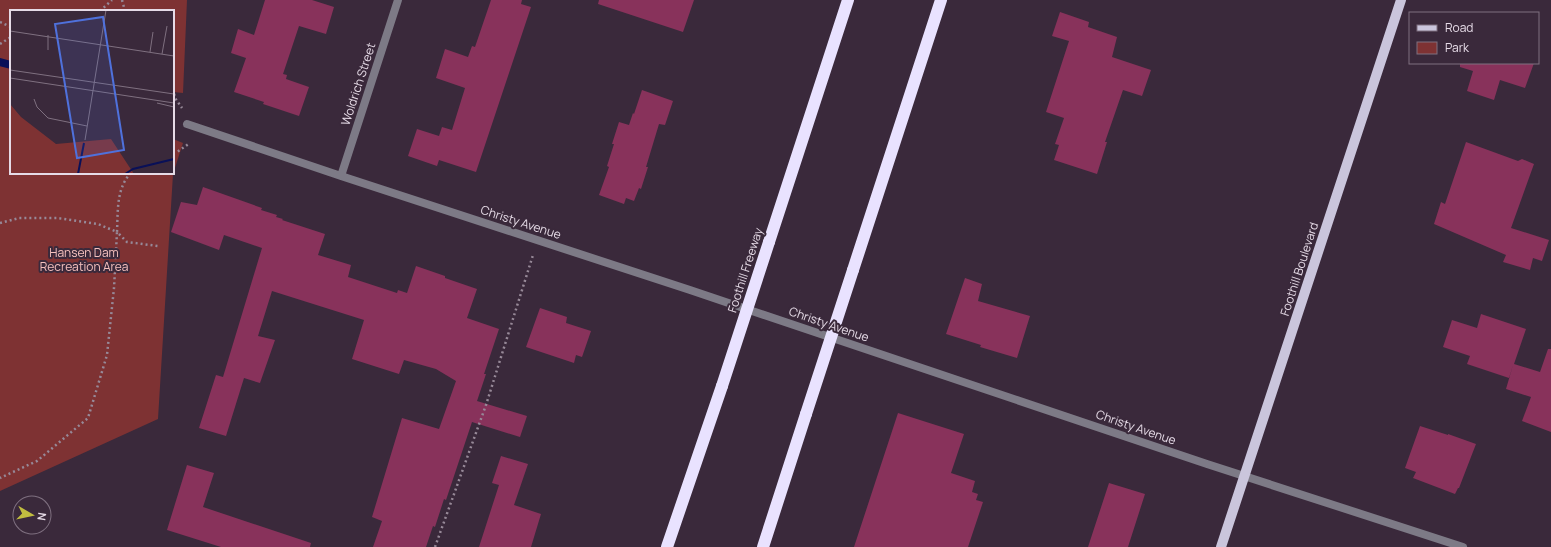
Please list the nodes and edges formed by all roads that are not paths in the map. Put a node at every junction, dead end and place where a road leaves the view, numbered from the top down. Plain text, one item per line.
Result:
1 (398, 0) edge
2 (848, 0) edge
3 (941, 0) edge
4 (1401, 0) edge
5 (187, 124) road end
6 (341, 176) junction
7 (1244, 475) junction
8 (666, 547) edge
9 (762, 547) edge
10 (1221, 547) edge
11 (1463, 547) edge

1 - 6 street, Woldrich Street
2 - 8 highway, Foothill Freeway, bridge
3 - 9 highway, bridge
4 - 7 main road, Foothill Boulevard
5 - 6 street, Christy Avenue
6 - 7 street, Christy Avenue
7 - 10 main road, Foothill Boulevard
7 - 11 street, Christy Avenue

